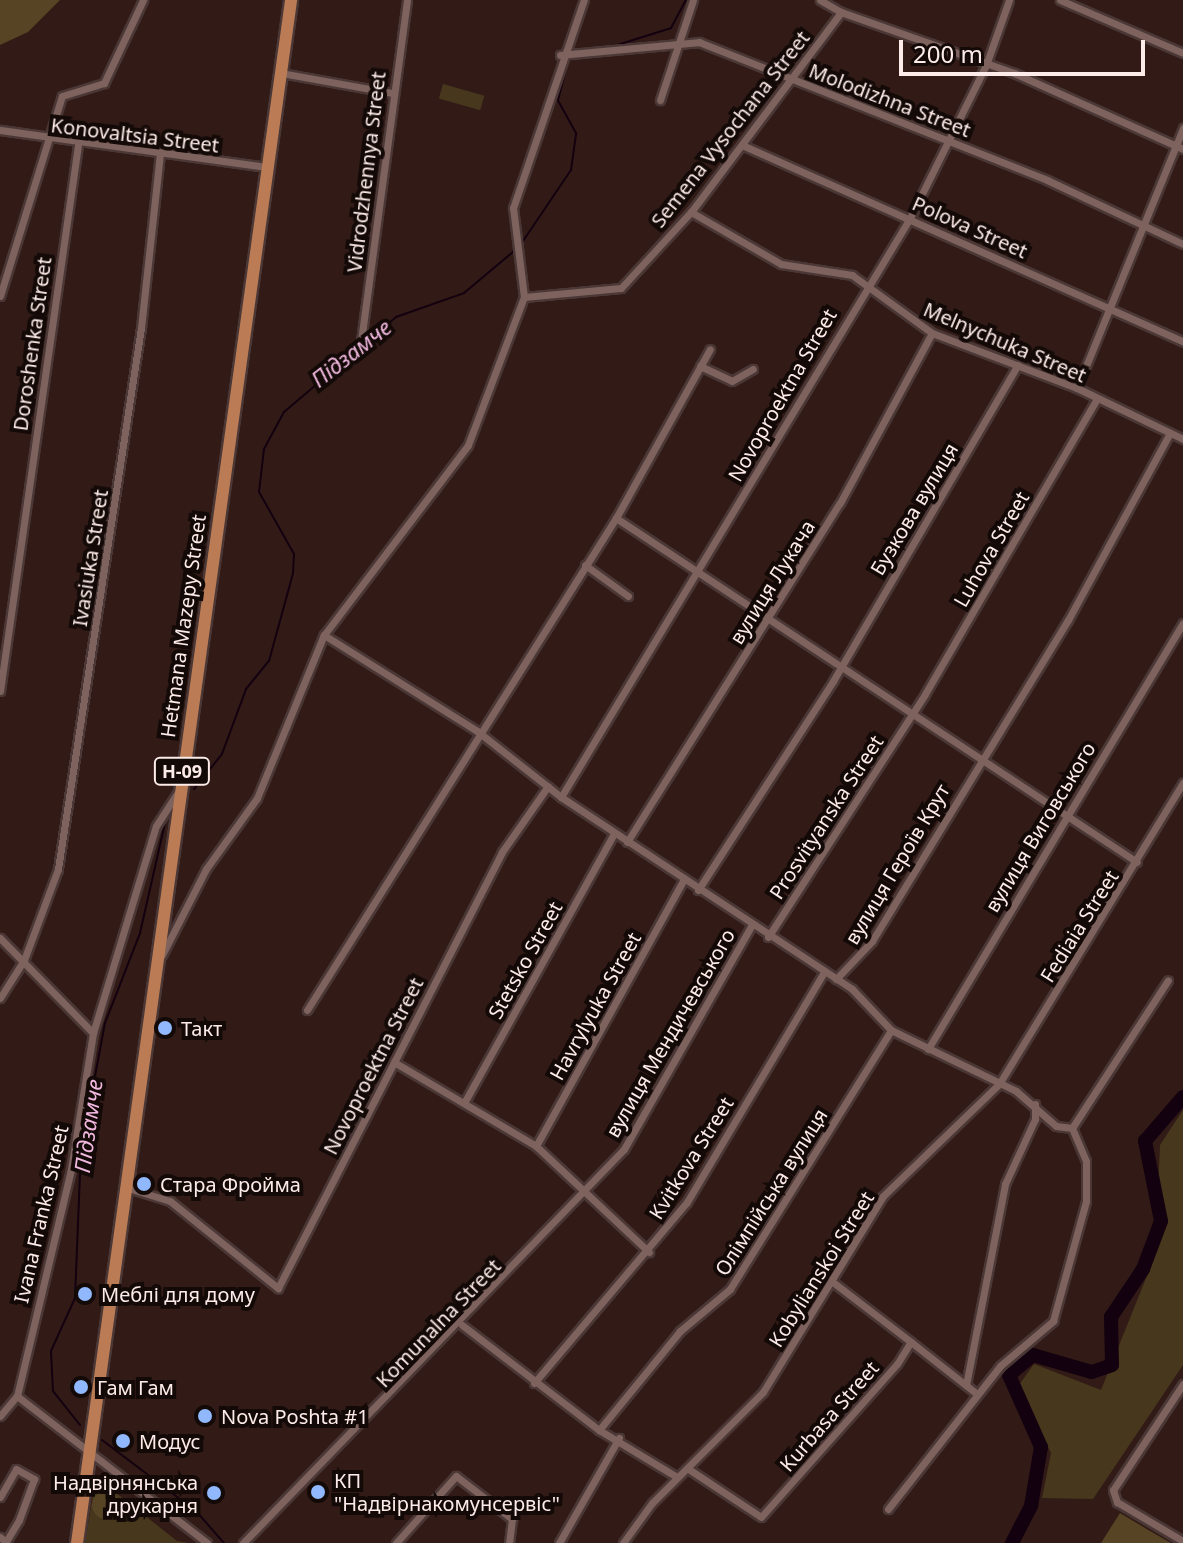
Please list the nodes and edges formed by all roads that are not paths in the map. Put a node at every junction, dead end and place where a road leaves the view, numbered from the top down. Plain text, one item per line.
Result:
1 (143, 0) edge
2 (291, 0) edge
3 (407, 0) edge
4 (584, 0) edge
5 (693, 0) edge
6 (820, 0) edge
7 (1009, 0) edge
8 (1060, 0) edge
9 (841, 12) junction
10 (678, 44) junction
11 (1183, 53) edge
12 (566, 57) junction
13 (986, 65) junction
14 (281, 73) junction
15 (792, 79) junction
16 (392, 93) junction
17 (660, 100) dead end
18 (1183, 128) edge
19 (0, 130) edge
20 (949, 140) junction
21 (51, 142) junction
22 (78, 145) junction
23 (742, 145) junction
24 (1180, 147) edge
25 (160, 154) junction
26 (268, 167) junction
27 (691, 212) junction
28 (910, 218) junction
29 (1143, 225) junction
30 (1183, 244) edge
31 (863, 285) junction
32 (0, 296) edge
33 (524, 297) junction
34 (1107, 307) junction
35 (932, 333) junction
36 (1183, 341) edge
37 (360, 348) dead end
38 (710, 349) dead end
39 (1018, 365) junction
40 (700, 366) junction
41 (753, 369) dead end
42 (1077, 388) junction
43 (1097, 398) junction
44 (1170, 433) junction
45 (1183, 439) edge
46 (616, 518) junction
47 (585, 565) junction
48 (696, 574) junction
49 (628, 596) dead end
50 (766, 620) junction
51 (1183, 623) edge
52 (324, 635) junction
53 (836, 666) junction
54 (0, 691) edge
55 (912, 715) junction
56 (477, 731) junction
57 (980, 759) junction
58 (1183, 783) edge
59 (548, 786) junction
60 (180, 790) junction
61 (561, 797) junction
62 (1067, 817) junction
63 (614, 833) junction
64 (627, 842) junction
65 (1137, 862) junction
66 (683, 881) junction
67 (698, 890) junction
68 (751, 926) junction
69 (768, 937) junction
70 (0, 938) edge
71 (24, 960) junction
72 (155, 968) junction
73 (824, 972) junction
74 (836, 979) junction
75 (1168, 980) dead end
76 (0, 998) edge
77 (307, 1010) dead end
78 (891, 1030) junction
79 (93, 1033) junction
80 (928, 1049) junction
81 (394, 1062) junction
82 (999, 1084) junction
83 (464, 1103) junction
84 (1035, 1104) junction
85 (1072, 1128) junction
86 (536, 1146) junction
87 (125, 1187) junction
88 (584, 1191) junction
89 (649, 1252) junction
90 (834, 1283) junction
91 (462, 1325) junction
92 (911, 1342) junction
93 (534, 1383) junction
94 (1183, 1384) edge
95 (966, 1385) junction
96 (977, 1394) junction
97 (17, 1396) junction
98 (0, 1416) edge
99 (599, 1430) junction
100 (619, 1438) junction
101 (89, 1454) junction
102 (690, 1470) junction
103 (677, 1477) junction
104 (0, 1497) edge
105 (888, 1509) dead end
106 (0, 1537) edge
107 (1183, 1541) edge
108 (77, 1543) edge
109 (207, 1543) edge
110 (243, 1543) edge
111 (396, 1543) edge
112 (509, 1543) edge
113 (559, 1543) edge
114 (623, 1543) edge

1 - 21 street
2 - 14 main road, Hetmana Mazepy Street / Н-09
3 - 16 street, Vidrodzhennya Street
4 - 12 street
5 - 10 street
6 - 9 street
7 - 13 street, Novoproektna Street
8 - 11 street
9 - 13 street
9 - 15 street, Semena Vysochana Street
10 - 12 street, Molodizhna Street
10 - 15 street, Molodizhna Street
10 - 17 street
12 - 33 street
13 - 20 street, Novoproektna Street
13 - 24 street
14 - 16 street
14 - 26 main road, Hetmana Mazepy Street / Н-09
15 - 20 street, Molodizhna Street
15 - 23 street, Semena Vysochana Street
16 - 37 street, Vidrodzhennya Street
18 - 24 street
19 - 21 street, Konovaltsia Street
20 - 28 street, Novoproektna Street
20 - 29 street, Molodizhna Street
21 - 22 street, Konovaltsia Street
21 - 32 street
22 - 25 street, Konovaltsia Street
22 - 54 street, Doroshenka Street
23 - 27 street, Semena Vysochana Street
23 - 28 street, Polova Street
24 - 29 street
25 - 26 street, Konovaltsia Street
25 - 71 street, Ivasiuka Street
26 - 60 main road, Hetmana Mazepy Street / Н-09
27 - 31 street, Melnychuka Street
27 - 33 street, Semena Vysochana Street
28 - 31 street, Novoproektna Street
28 - 34 street, Polova Street
29 - 30 street, Molodizhna Street
29 - 34 street
31 - 35 street, Melnychuka Street
31 - 48 street, Novoproektna Street
33 - 52 street
34 - 36 street, Polova Street
34 - 42 street
35 - 39 street, Melnychuka Street
35 - 50 street, вулиця Лукача
38 - 40 street
39 - 42 street, Melnychuka Street
39 - 53 street, Бузкова вулиця
40 - 41 street
40 - 46 street
42 - 43 street, Melnychuka Street
43 - 44 street, Melnychuka Street
43 - 55 street, Luhova Street
44 - 45 street, Melnychuka Street
44 - 57 street, вулиця Героїв Крут
46 - 47 street
46 - 48 street
47 - 49 street
47 - 56 street
48 - 50 street
48 - 61 street, Novoproektna Street
50 - 53 street
50 - 64 street, вулиця Лукача
51 - 62 street, вулиця Виговського
52 - 56 street
52 - 72 street
53 - 55 street
53 - 67 street, Бузкова вулиця
55 - 57 street
55 - 69 street, Prosvityanska Street
56 - 59 street
56 - 77 street
57 - 62 street
57 - 74 street, вулиця Героїв Крут
58 - 65 street, Fediaia Street
59 - 61 street
59 - 81 street, Novoproektna Street
60 - 72 main road, Hetmana Mazepy Street / Н-09
60 - 79 street, Ivana Franka Street
61 - 63 street
62 - 65 street
62 - 80 street, вулиця Виговського
63 - 64 street
63 - 83 street, Stetsko Street
64 - 66 street
65 - 82 street, Fediaia Street
66 - 67 street
66 - 86 street, Havrylyuka Street
67 - 68 street
68 - 69 street
68 - 88 street, вулиця Мендичевського
69 - 73 street
70 - 71 street
71 - 76 street, Ivasiuka Street
71 - 79 street
72 - 87 main road, Hetmana Mazepy Street / Н-09
73 - 74 street
73 - 89 street, Kvitkova Street
74 - 78 street
75 - 85 street
78 - 80 street
78 - 99 street, Олімпійська вулиця
79 - 97 street, Ivana Franka Street
80 - 82 street
81 - 83 street
81 - 87 street, Novoproektna Street
82 - 84 street
82 - 90 street, Kobylianskoi Street
83 - 86 street
84 - 85 street
84 - 95 street
85 - 96 street
86 - 88 street
87 - 101 main road, Hetmana Mazepy Street / Н-09
88 - 89 street
88 - 91 street, Komunalna Street
89 - 93 street, Kvitkova Street
90 - 92 street
90 - 102 street, Kobylianskoi Street
91 - 93 street
91 - 110 street, Komunalna Street
92 - 95 street
92 - 102 street, Kurbasa Street
93 - 99 street
94 - 107 street
95 - 96 street
96 - 105 street
97 - 98 street, Ivana Franka Street
97 - 101 street
99 - 100 street
100 - 103 street
100 - 113 street
101 - 108 main road, Hetmana Mazepy Street / Н-09
101 - 109 street
102 - 103 street, Kobylianskoi Street
103 - 114 street
104 - 106 street
111 - 112 street

